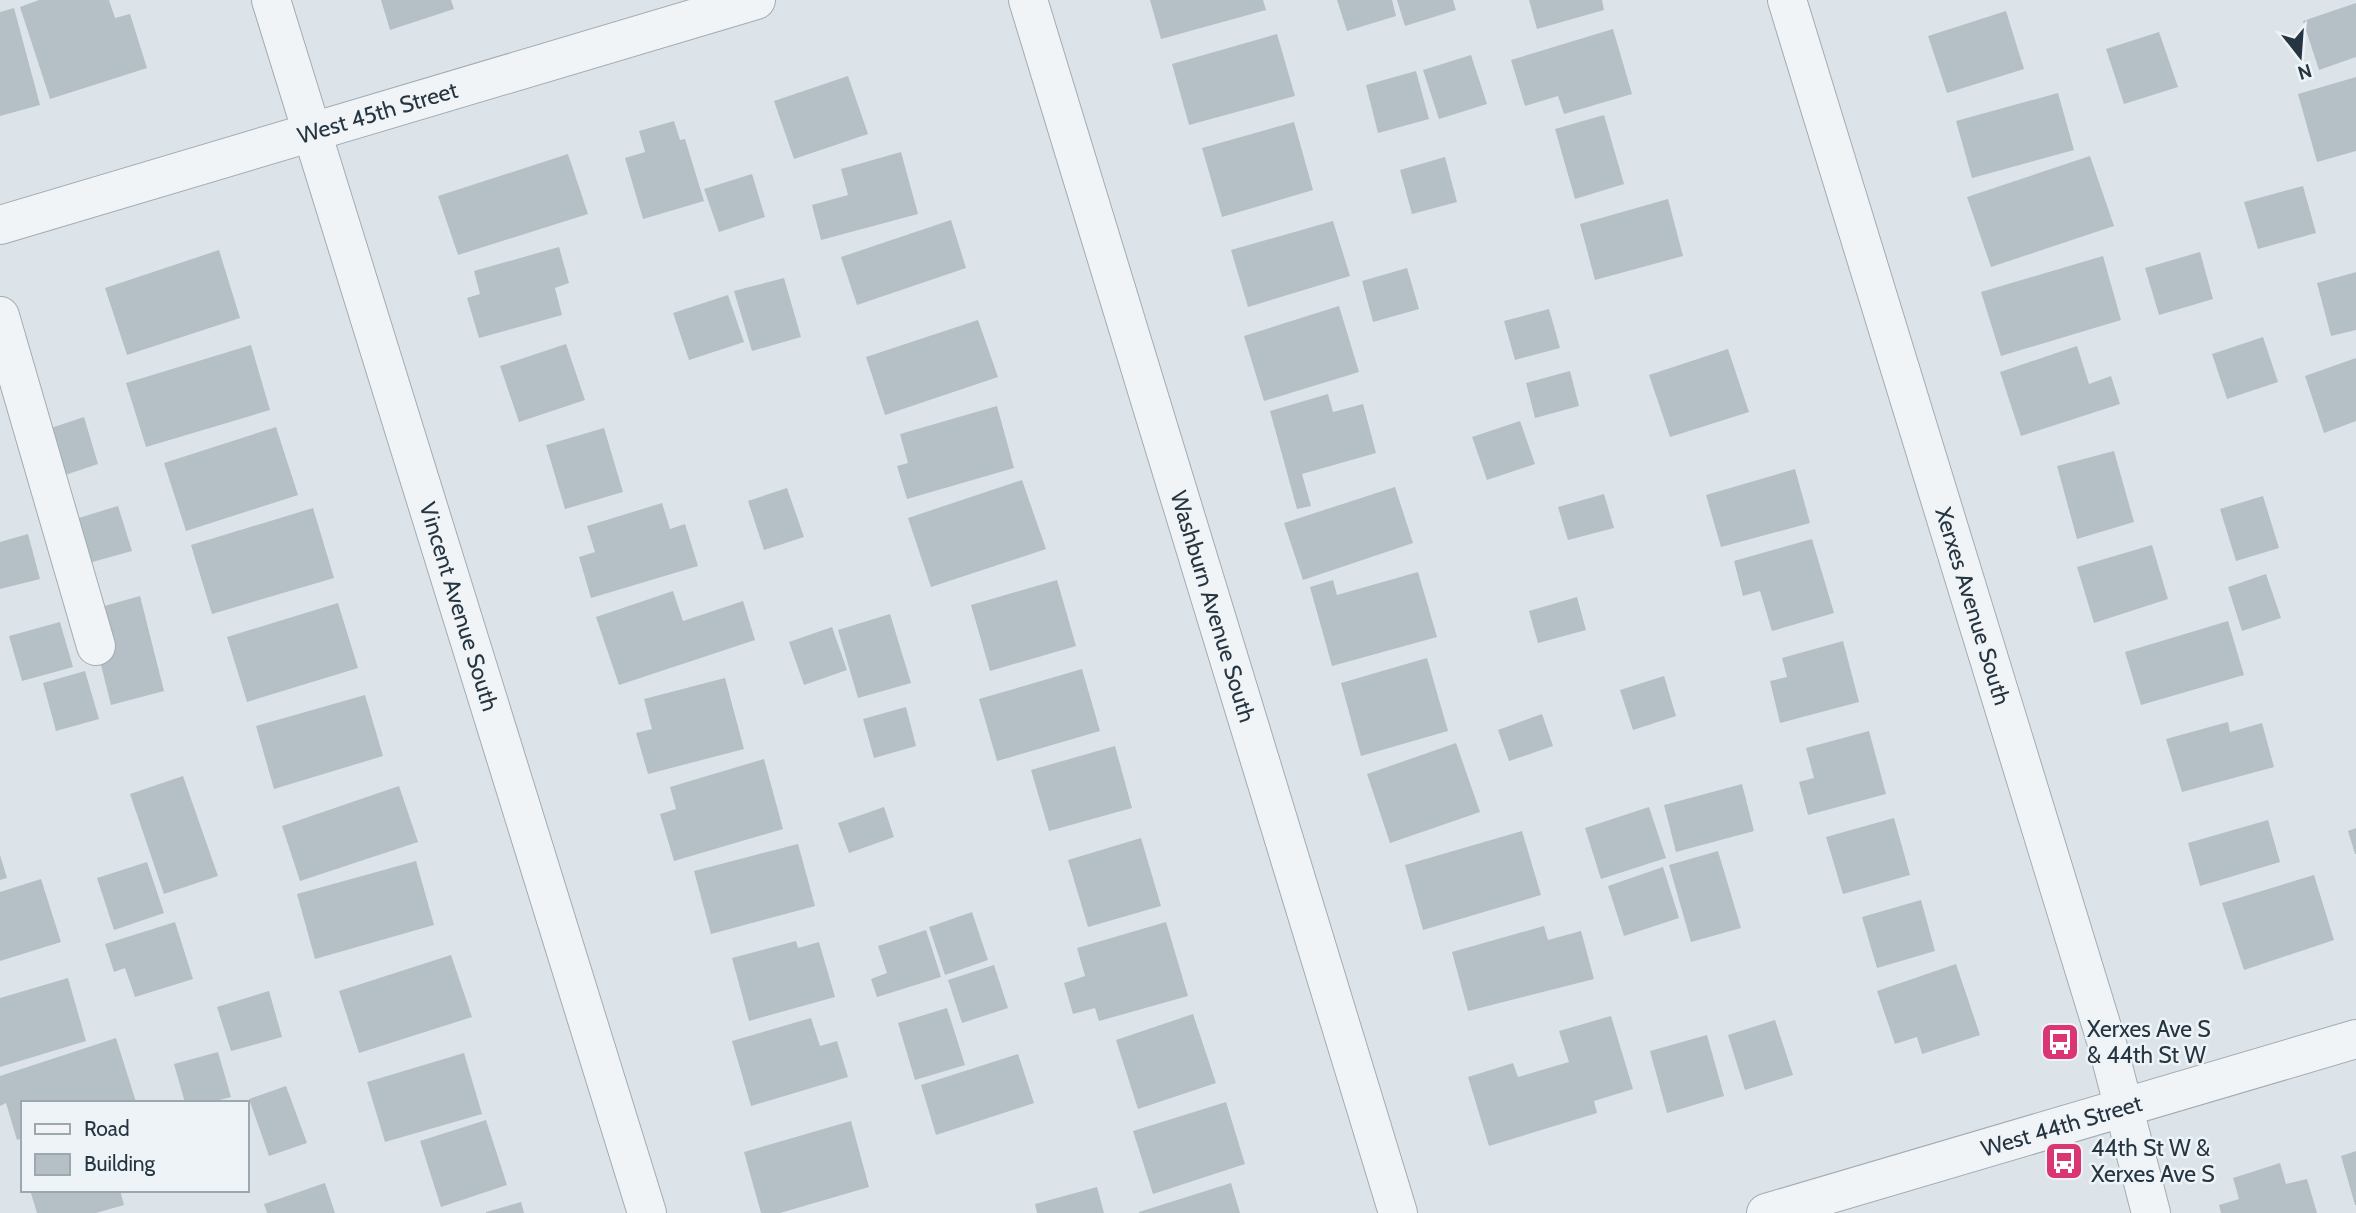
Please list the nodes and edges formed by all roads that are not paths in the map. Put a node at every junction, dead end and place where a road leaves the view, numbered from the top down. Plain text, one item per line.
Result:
1 (271, 0) edge
2 (756, 0) edge
3 (1028, 0) edge
4 (1787, 0) edge
5 (312, 132) junction
6 (0, 225) edge
7 (0, 316) edge
8 (96, 646) dead end
9 (2356, 1039) edge
10 (2123, 1107) junction
11 (647, 1213) edge
12 (1398, 1213) edge
13 (1766, 1213) edge
14 (2151, 1213) edge

1 - 5 street, Vincent Avenue South
2 - 5 street, West 45th Street
3 - 12 street, Washburn Avenue South
4 - 10 street, Xerxes Avenue South
5 - 6 street, West 45th Street
5 - 11 street, Vincent Avenue South
7 - 8 street
9 - 10 street, West 44th Street
10 - 13 street, West 44th Street
10 - 14 street, Xerxes Avenue South

